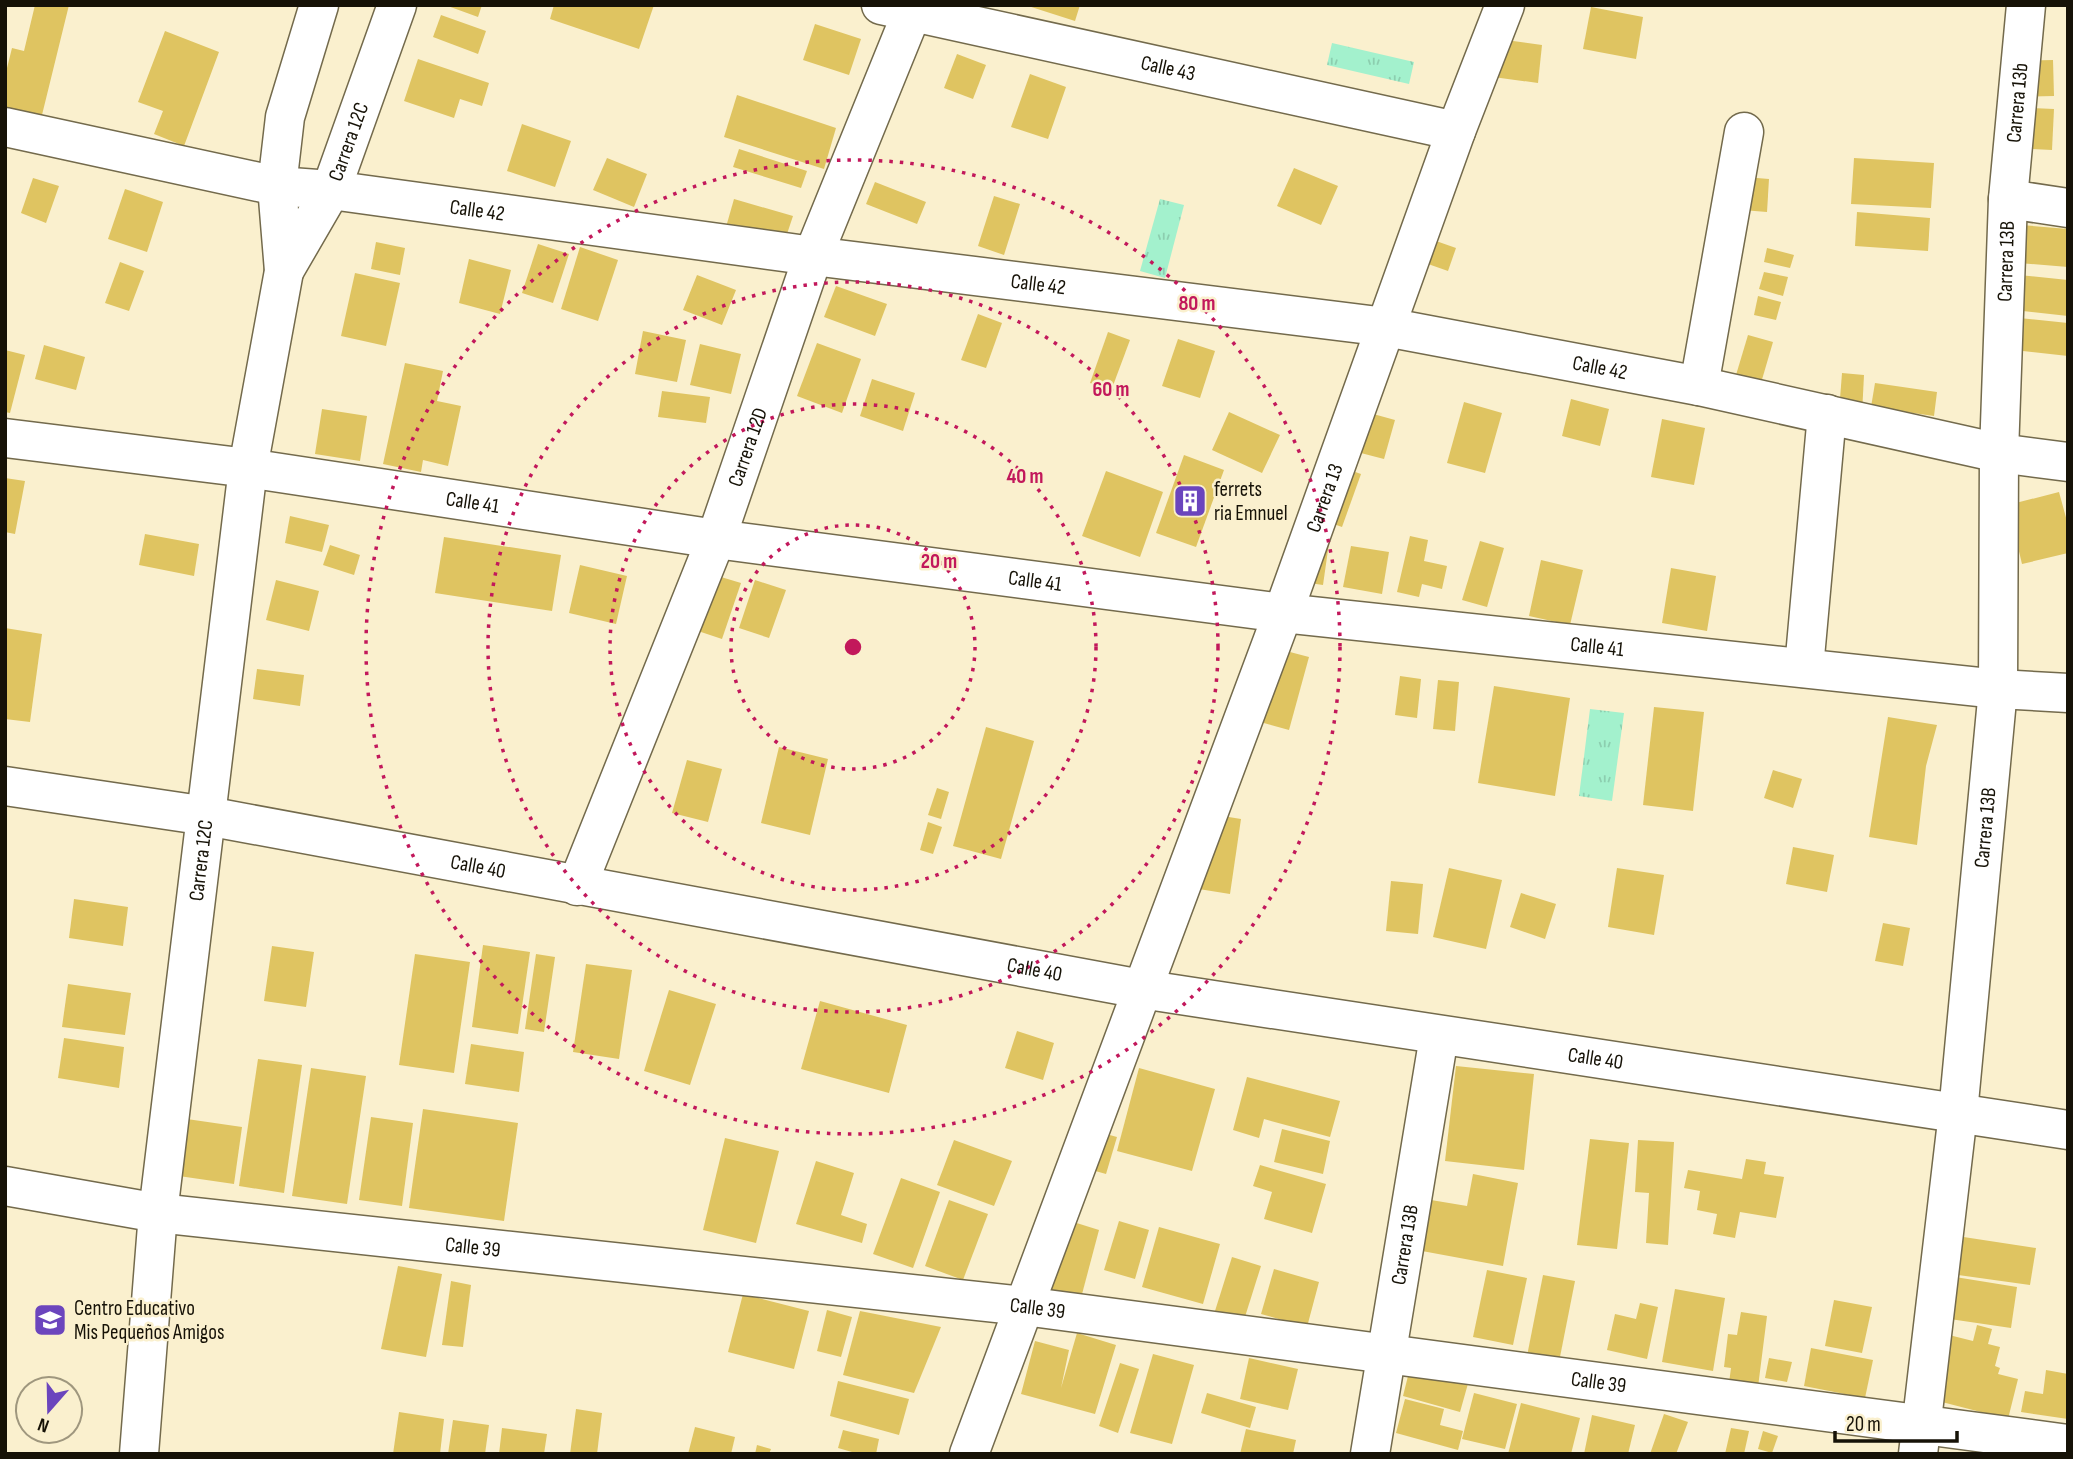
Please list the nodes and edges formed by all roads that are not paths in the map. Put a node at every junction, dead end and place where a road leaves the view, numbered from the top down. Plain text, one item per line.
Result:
1 (319, 5) edge
2 (397, 5) edge
3 (1505, 5) edge
4 (2026, 5) edge
5 (902, 8) edge
6 (5, 127) edge
7 (1456, 131) junction
8 (1744, 132) dead end
9 (277, 186) junction
10 (331, 190) junction
11 (2008, 199) junction
12 (2068, 208) edge
13 (813, 256) junction
14 (284, 271) junction
15 (1387, 327) junction
16 (1699, 386) junction
17 (1827, 414) junction
18 (5, 438) edge
19 (1999, 453) junction
20 (2068, 462) edge
21 (248, 468) junction
22 (716, 539) junction
23 (1283, 613) junction
24 (1804, 668) junction
25 (1998, 689) junction
26 (2068, 693) edge
27 (5, 786) edge
28 (207, 816) junction
29 (577, 886) junction
30 (1141, 989) junction
31 (1439, 1036) junction
32 (1958, 1113) junction
33 (2068, 1130) edge
34 (5, 1186) edge
35 (158, 1213) junction
36 (1024, 1306) junction
37 (1388, 1353) junction
38 (1920, 1440) edge
39 (2068, 1444) edge
40 (139, 1454) edge
41 (969, 1454) edge
42 (1370, 1454) edge

1 - 9 street, Carrera 12C
2 - 10 street, Carrera 12C
3 - 7 street, Carrera 13
4 - 11 street, Carrera 13b
5 - 7 street, Calle 43
5 - 13 street, Carrera 12D
6 - 9 street, Calle 42
7 - 15 street, Carrera 13
8 - 16 street
9 - 10 street, Calle 42
9 - 14 street, Carrera 12C
10 - 13 street, Calle 42
10 - 14 street, Carrera 12C
11 - 12 street
11 - 19 street, Carrera 13B
13 - 15 street, Calle 42
13 - 22 street, Carrera 12D
14 - 21 street, Carrera 12C
15 - 16 street, Calle 42
15 - 23 street, Carrera 13
16 - 17 street, Calle 42
17 - 19 street, Calle 42
17 - 24 street
18 - 21 street, Calle 41
19 - 20 street, Calle 42
19 - 25 street, Carrera 13B
21 - 22 street, Calle 41
21 - 28 street, Carrera 12C
22 - 23 street, Calle 41
22 - 29 street, Carrera 12D
23 - 24 street, Calle 41
23 - 30 street, Carrera 13
24 - 25 street, Calle 41
25 - 26 street, Calle 41
25 - 32 street, Carrera 13B
27 - 28 street, Calle 40
28 - 29 street, Calle 40
28 - 35 street, Carrera 12C
29 - 30 street, Calle 40
30 - 31 street, Calle 40
30 - 36 street, Carrera 13
31 - 32 street, Calle 40
31 - 37 street, Carrera 13B
32 - 33 street, Calle 40
32 - 38 street, Carrera 13B
34 - 35 street, Calle 39
35 - 36 street, Calle 39
35 - 40 street, Carrera 12C
36 - 37 street, Calle 39
36 - 41 street, Carrera 13
37 - 38 street, Calle 39
37 - 42 street, Carrera 13B
38 - 39 street, Calle 39

